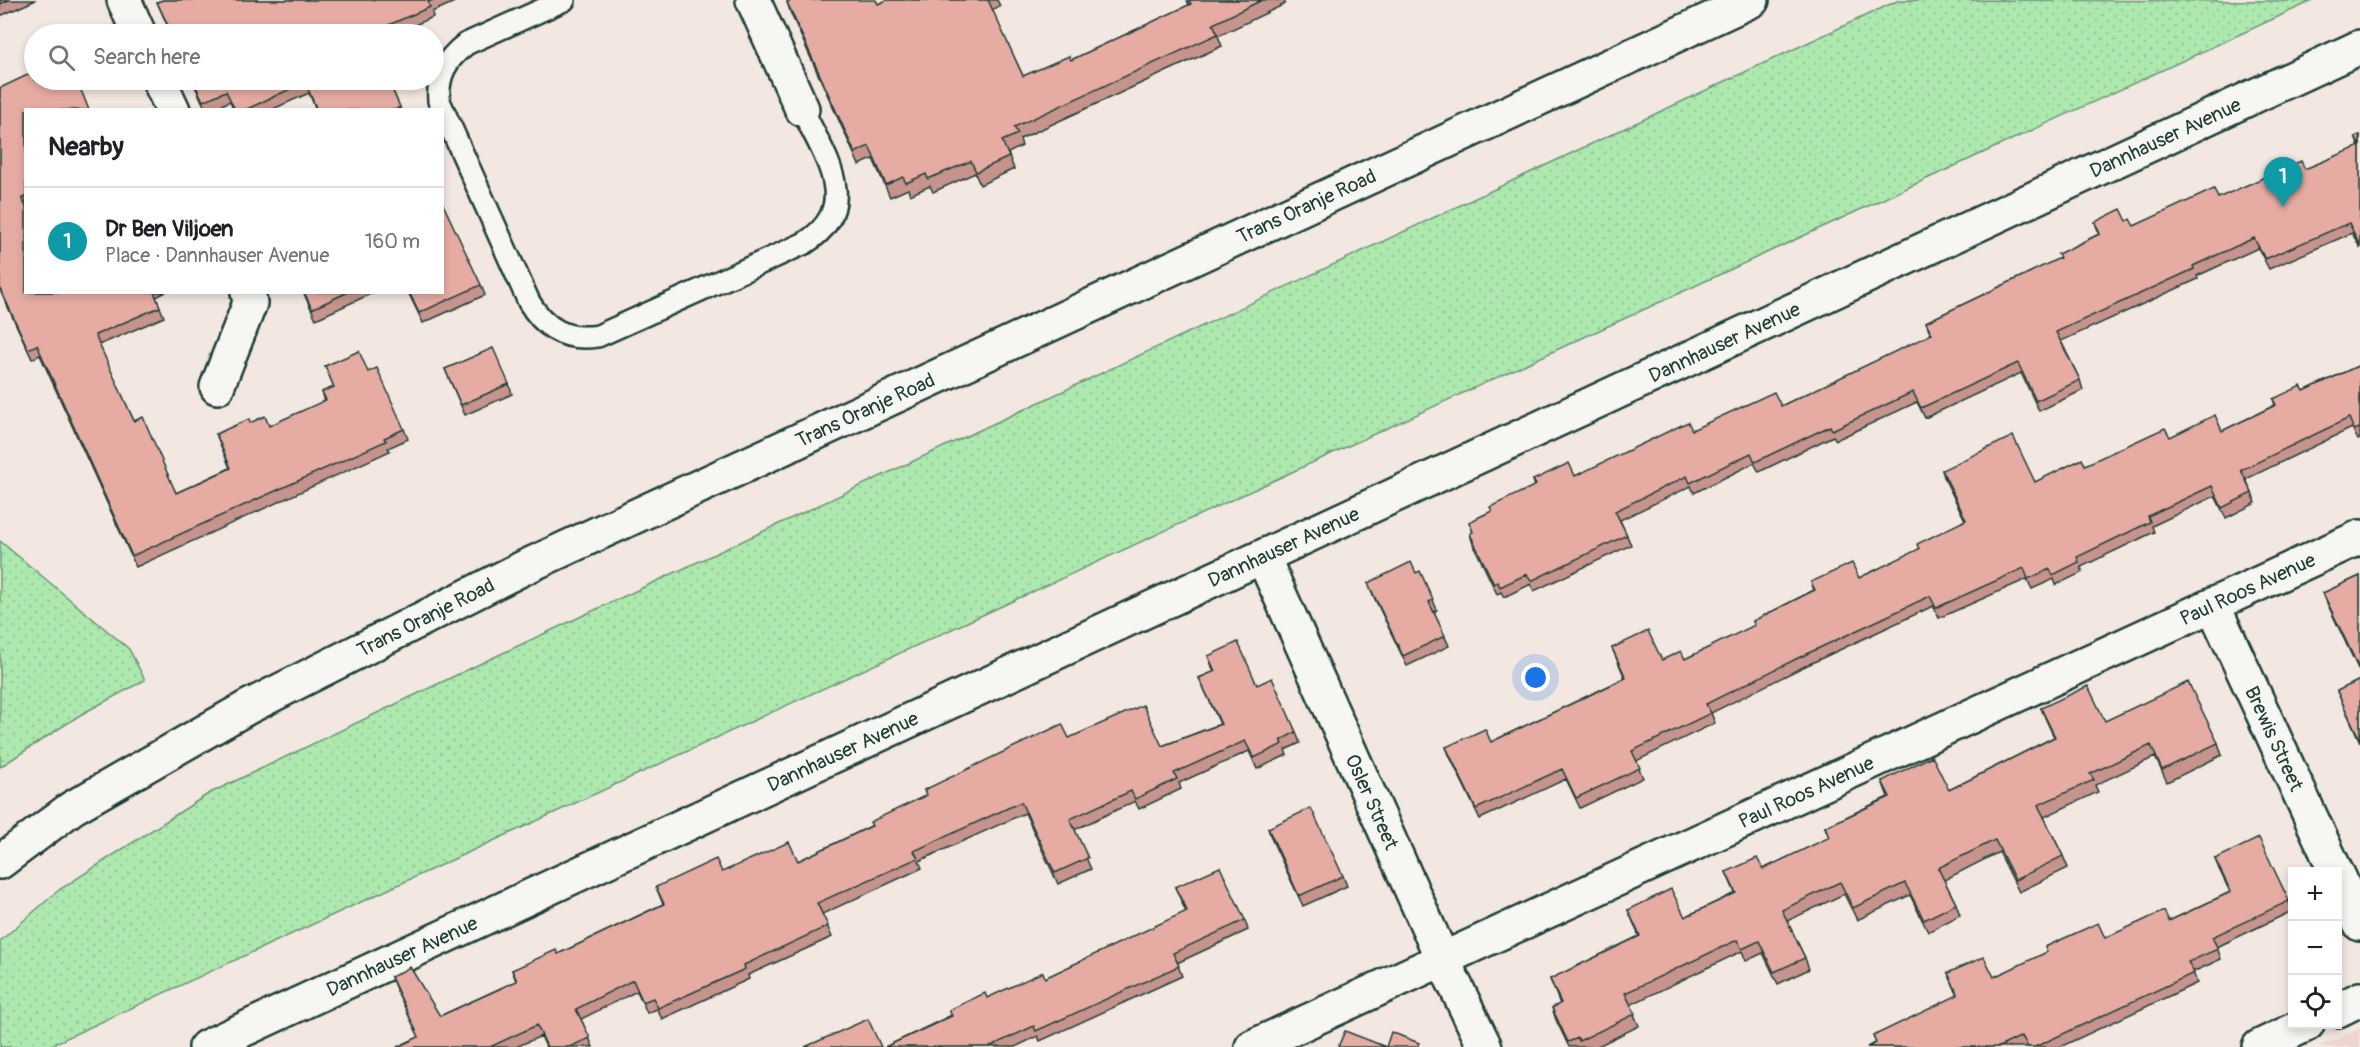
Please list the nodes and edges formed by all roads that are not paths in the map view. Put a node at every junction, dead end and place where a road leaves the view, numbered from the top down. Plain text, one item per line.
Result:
1 (124, 0) edge
2 (564, 0) edge
3 (753, 0) edge
4 (1752, 0) edge
5 (135, 24) edge
6 (2360, 47) edge
7 (444, 68) edge
8 (164, 90) edge
9 (438, 90) edge
10 (172, 108) edge
11 (442, 108) edge
12 (802, 109) joint
13 (444, 112) edge
14 (248, 294) edge
15 (217, 387) dead end
16 (2360, 537) edge
17 (1263, 556) junction
18 (2213, 605) junction
19 (0, 862) edge
20 (2334, 867) edge
21 (2342, 884) edge
22 (2360, 924) edge
23 (1442, 958) junction
24 (2360, 999) edge
25 (2342, 1008) edge
26 (2297, 1029) edge
27 (206, 1047) edge
28 (1252, 1047) edge
29 (1485, 1047) edge
30 (2259, 1047) edge

1 - 5 street
2 - 7 lane
3 - 12 street
4 - 19 street, Trans Oranje Road
6 - 17 street, Dannhauser Avenue
8 - 10 street
9 - 11 lane
12 - 13 lane
14 - 15 street
16 - 18 street, Paul Roos Avenue
17 - 23 street, Osler Street
17 - 27 street, Dannhauser Avenue
18 - 20 street, Brewis Street
18 - 23 street, Paul Roos Avenue
21 - 22 street, Brewis Street
23 - 28 street, Paul Roos Avenue
23 - 29 street, Osler Street
24 - 25 street
26 - 30 street

